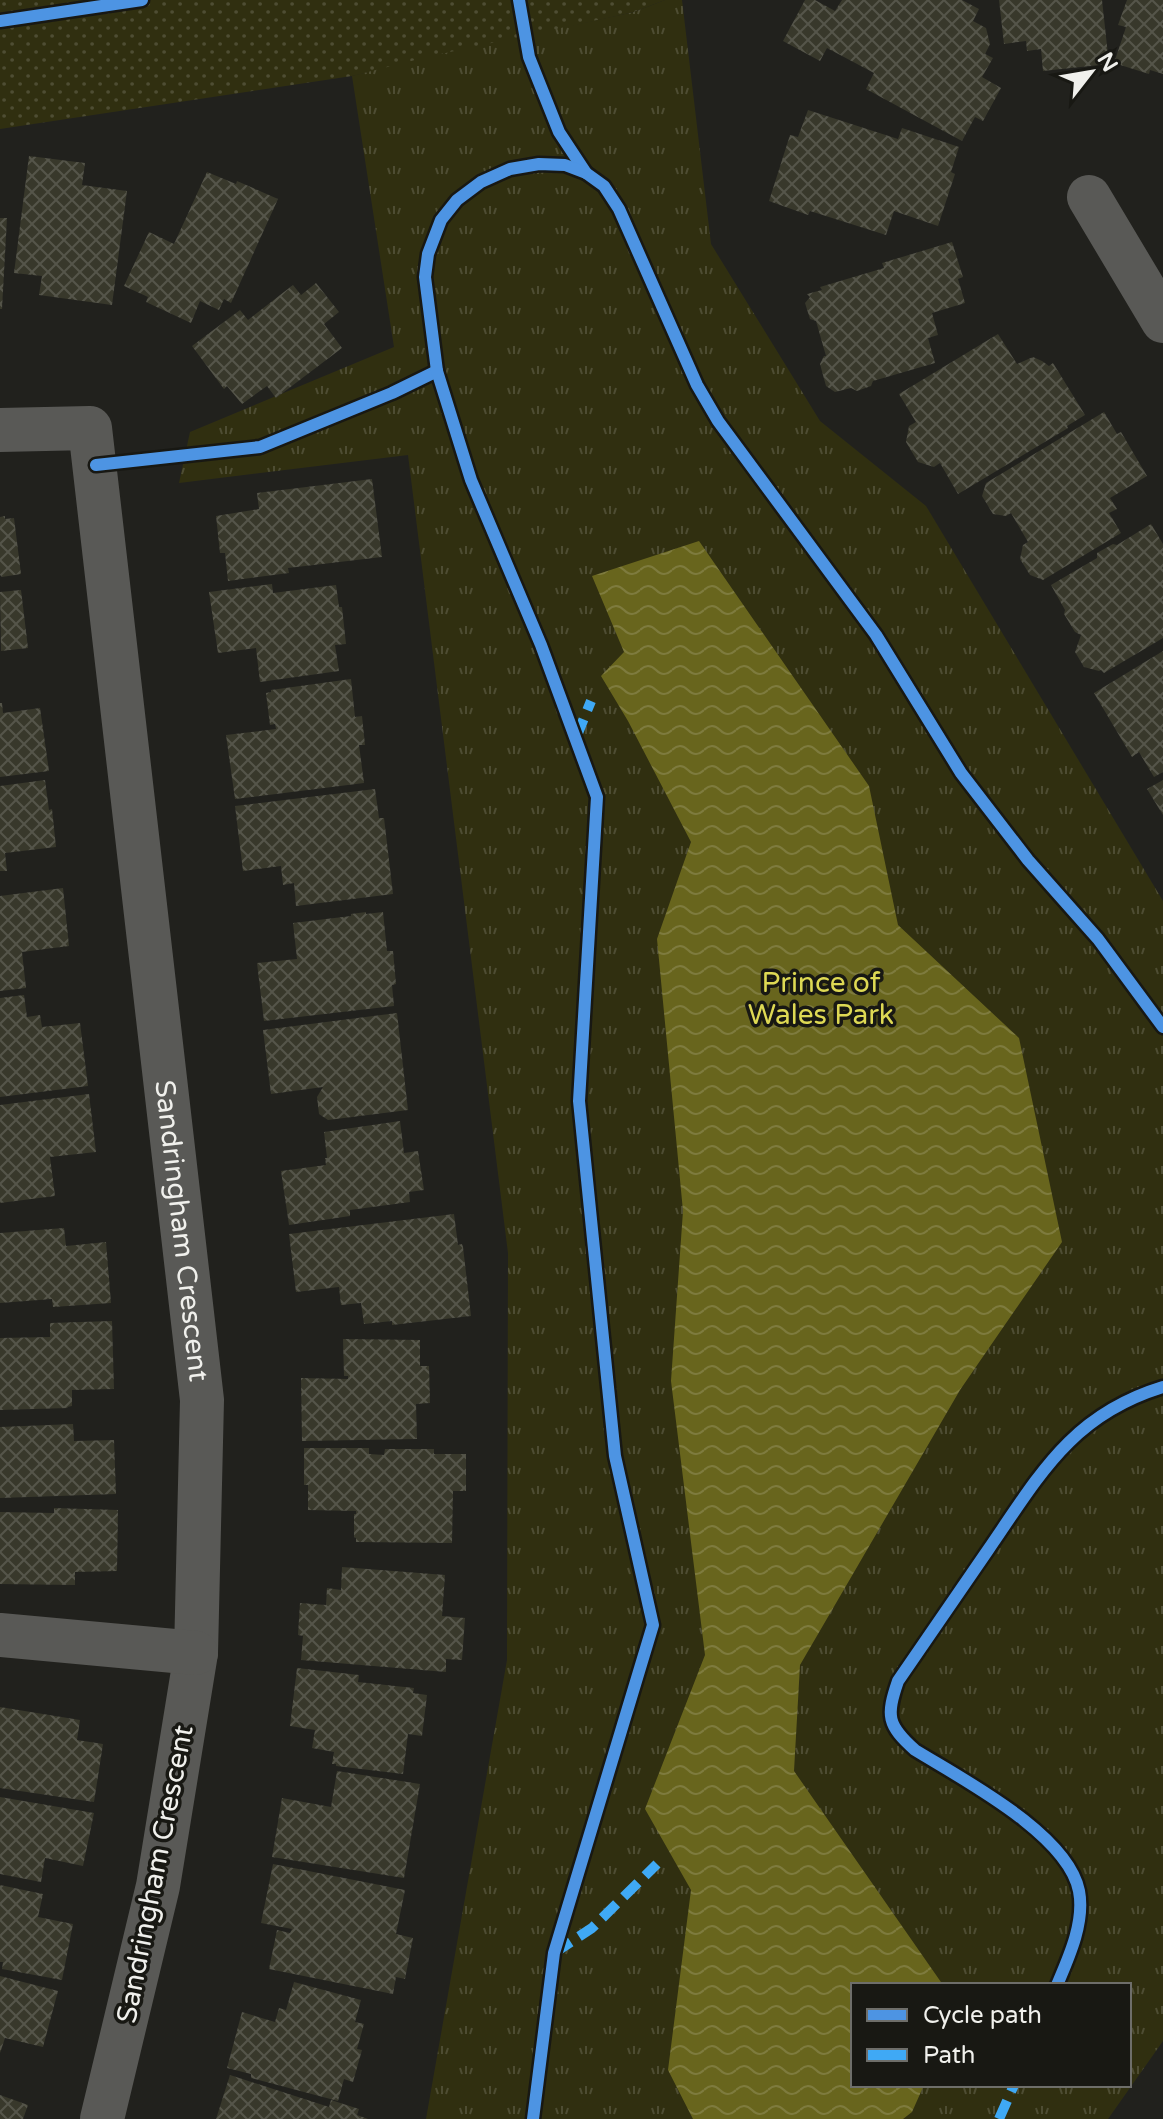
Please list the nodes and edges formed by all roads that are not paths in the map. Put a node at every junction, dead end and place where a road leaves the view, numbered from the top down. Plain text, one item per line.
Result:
1 (1089, 197) dead end
2 (1163, 321) edge
3 (0, 430) edge
4 (0, 1635) edge
5 (196, 1653) junction
6 (102, 2119) edge

1 - 2 street
3 - 5 street, Sandringham Crescent
4 - 5 street
5 - 6 street, Sandringham Crescent

